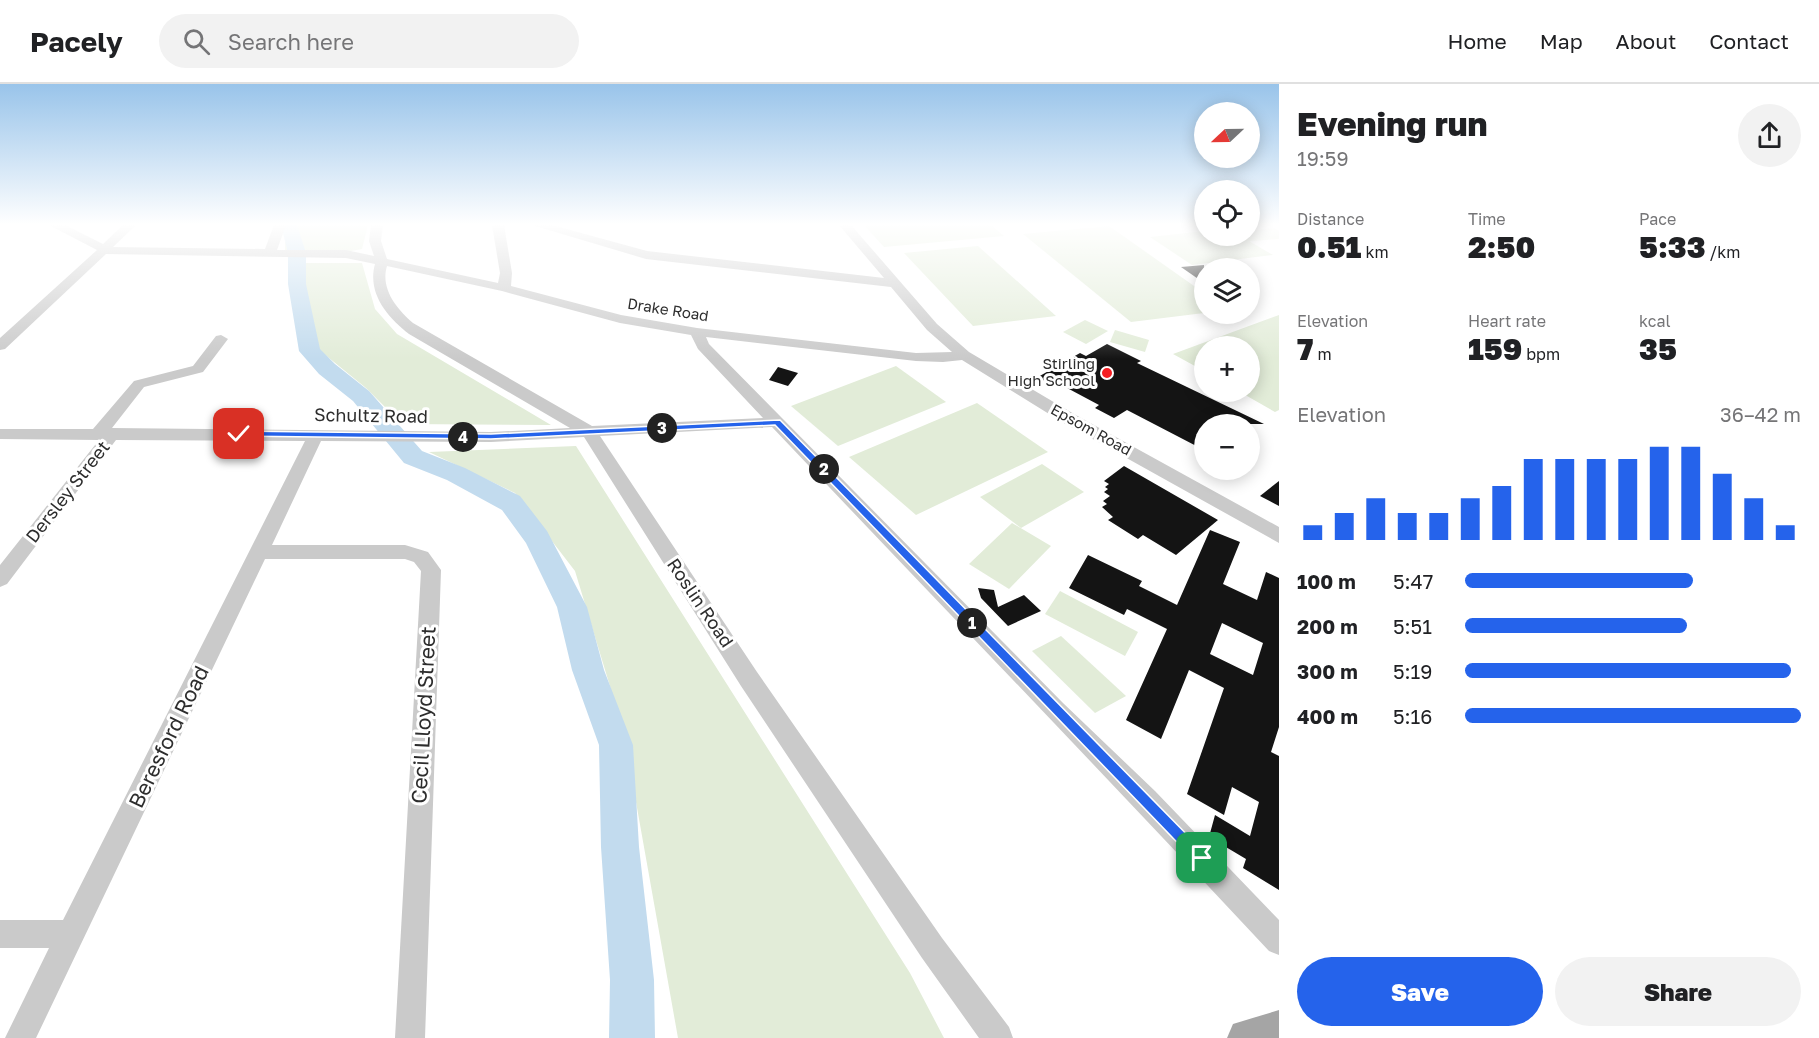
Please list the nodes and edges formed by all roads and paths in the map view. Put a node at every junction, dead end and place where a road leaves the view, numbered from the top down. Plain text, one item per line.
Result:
1 (83, 270) edge
2 (379, 270) edge
3 (423, 270) edge
4 (505, 270) edge
5 (774, 270) edge
6 (884, 270) edge
7 (893, 283) junction
8 (504, 288) junction
9 (697, 332) junction
10 (221, 339) dead end
11 (0, 346) edge
12 (964, 355) junction
13 (777, 422) junction
14 (588, 431) junction
15 (106, 433) junction
16 (0, 434) edge
17 (316, 435) junction
18 (1279, 536) edge
19 (259, 552) junction
20 (0, 579) edge
21 (0, 934) edge
22 (71, 934) junction
23 (1279, 941) edge
24 (1279, 1029) edge
25 (20, 1038) edge
26 (410, 1038) edge
27 (998, 1038) edge
28 (1247, 1038) edge

1 - 11 street
2 - 14 street, Roslin Road
3 - 8 street, Drake Road
4 - 8 street
5 - 7 street
6 - 7 street, Epsom Road
7 - 12 street, Epsom Road
8 - 9 street, Drake Road
9 - 12 street, Drake Road
9 - 13 street
10 - 15 street, Dersley Street
12 - 18 street, Epsom Road
13 - 14 street, Schultz Road
13 - 23 street
14 - 17 street, Schultz Road
14 - 27 street, Roslin Road
15 - 16 street, Schultz Road
15 - 17 street, Schultz Road
15 - 20 street, Dersley Street
17 - 19 street, Beresford Road
19 - 22 street, Beresford Road
19 - 26 street, Cecil Lloyd Street
21 - 22 street
22 - 25 street, Beresford Road
24 - 28 main road

